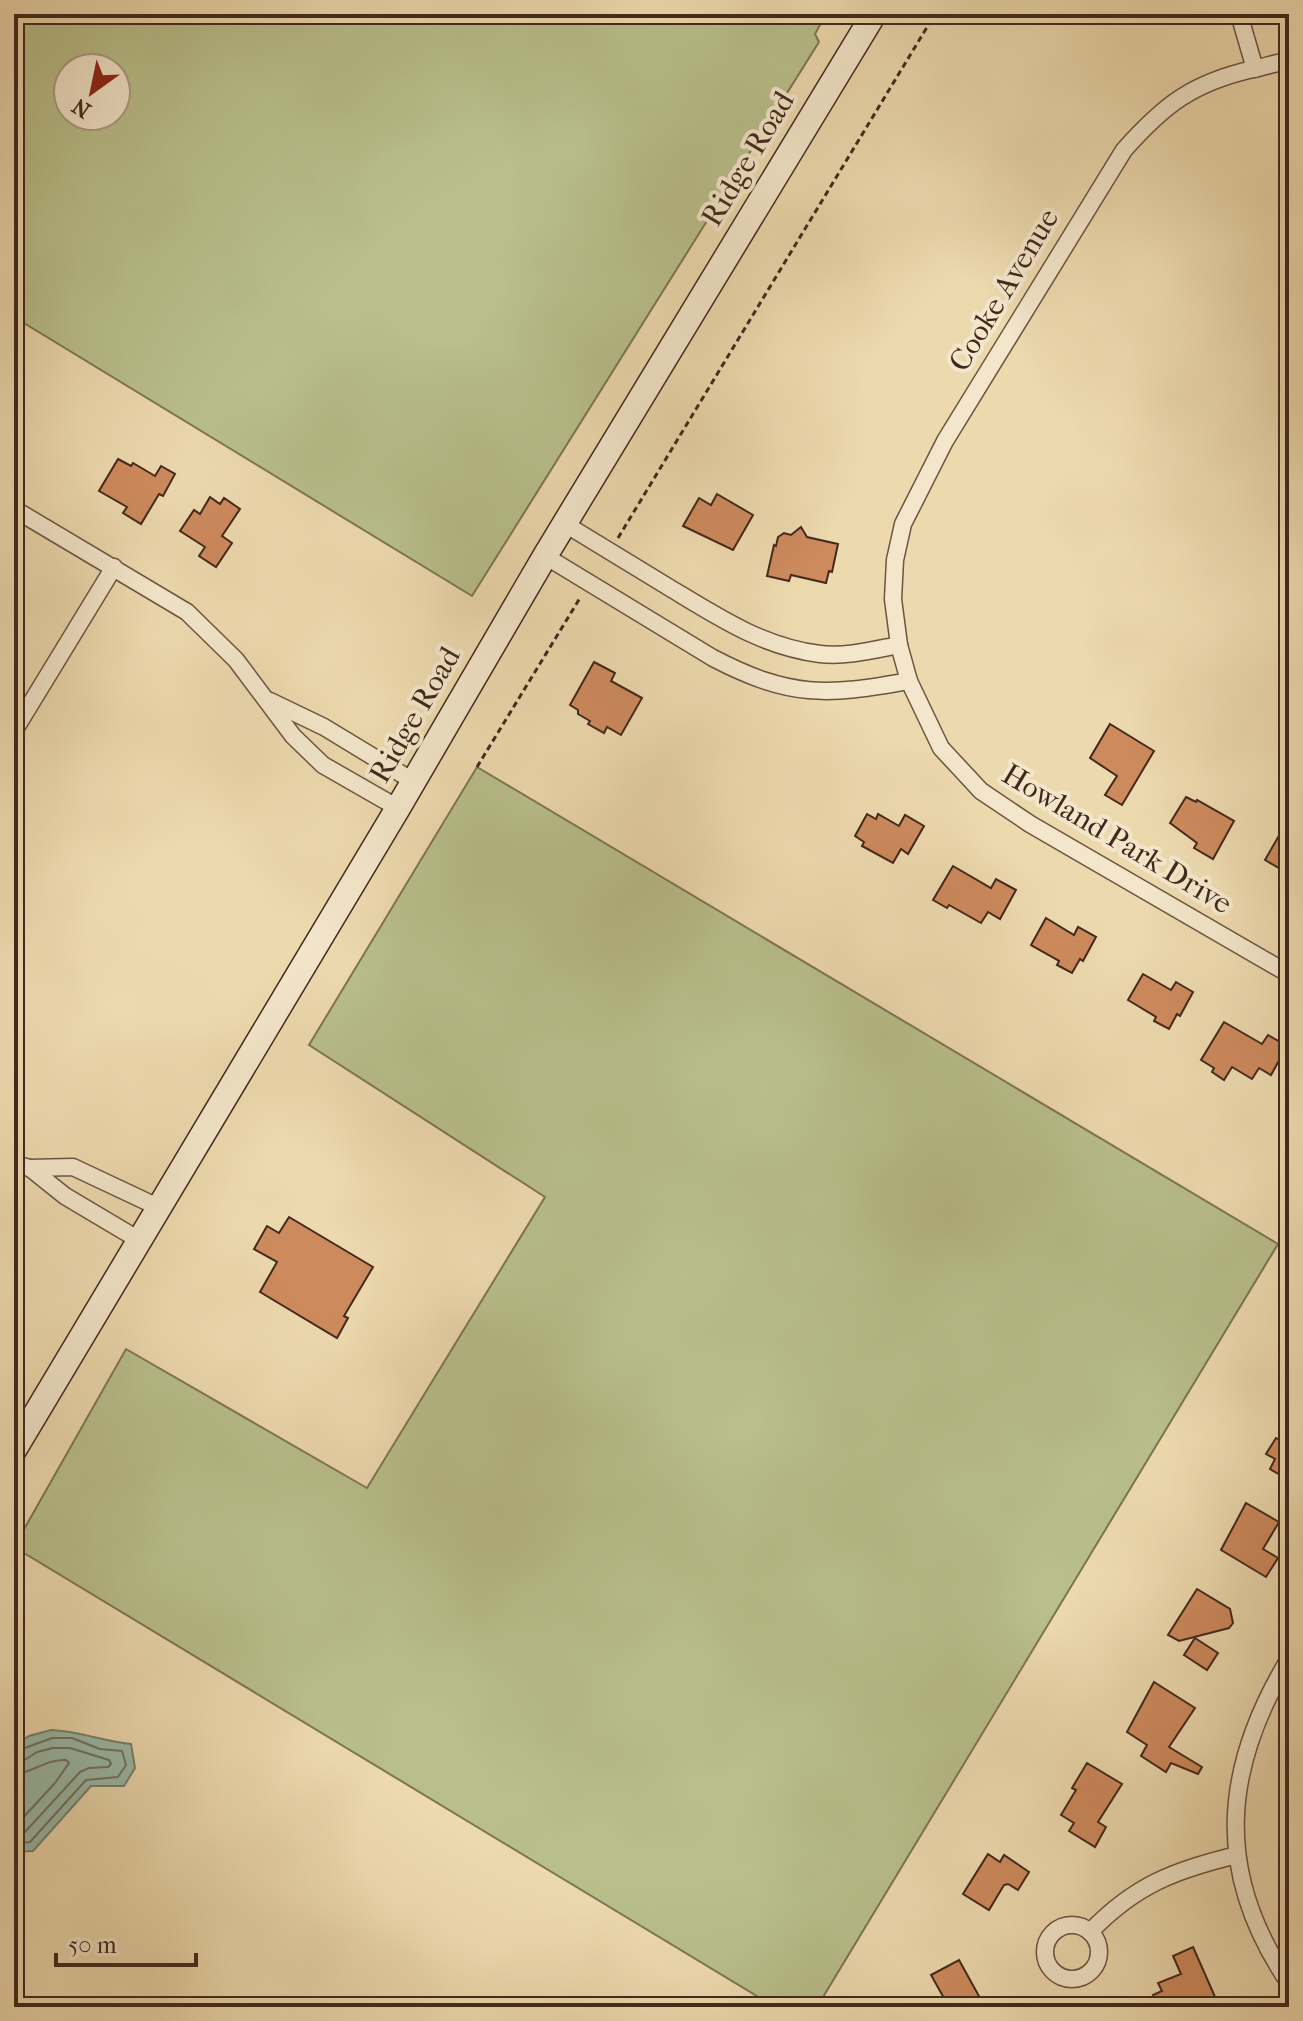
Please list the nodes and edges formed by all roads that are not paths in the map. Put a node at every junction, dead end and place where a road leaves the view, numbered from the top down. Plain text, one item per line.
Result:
1 (874, 14) edge
2 (1239, 14) edge
3 (1289, 61) edge
4 (1255, 69) junction
5 (14, 509) edge
6 (565, 524) junction
7 (545, 556) junction
8 (114, 567) junction
9 (899, 645) junction
10 (909, 681) junction
11 (269, 701) junction
12 (14, 731) edge
13 (413, 781) junction
14 (398, 808) junction
15 (1289, 974) edge
16 (22, 1166) edge
17 (158, 1207) junction
18 (139, 1240) junction
19 (14, 1450) edge
20 (1289, 1659) edge
21 (1237, 1855) junction
22 (1090, 1932) dead end
23 (1289, 1983) edge

1 - 6 street, Ridge Road
2 - 4 street
3 - 4 street, Cooke Avenue
4 - 9 street, Cooke Avenue
5 - 8 street
6 - 7 street, Ridge Road
6 - 9 street
7 - 10 street
7 - 13 street, Ridge Road
8 - 11 street
8 - 12 street
9 - 10 street, Howland Park Drive
10 - 15 street, Howland Park Drive
11 - 13 street
11 - 14 street
13 - 14 street, Ridge Road
14 - 17 street, Ridge Road
16 - 17 street
16 - 18 street
17 - 18 street, Ridge Road
18 - 19 street, Ridge Road
20 - 21 street
21 - 22 street
21 - 23 street

